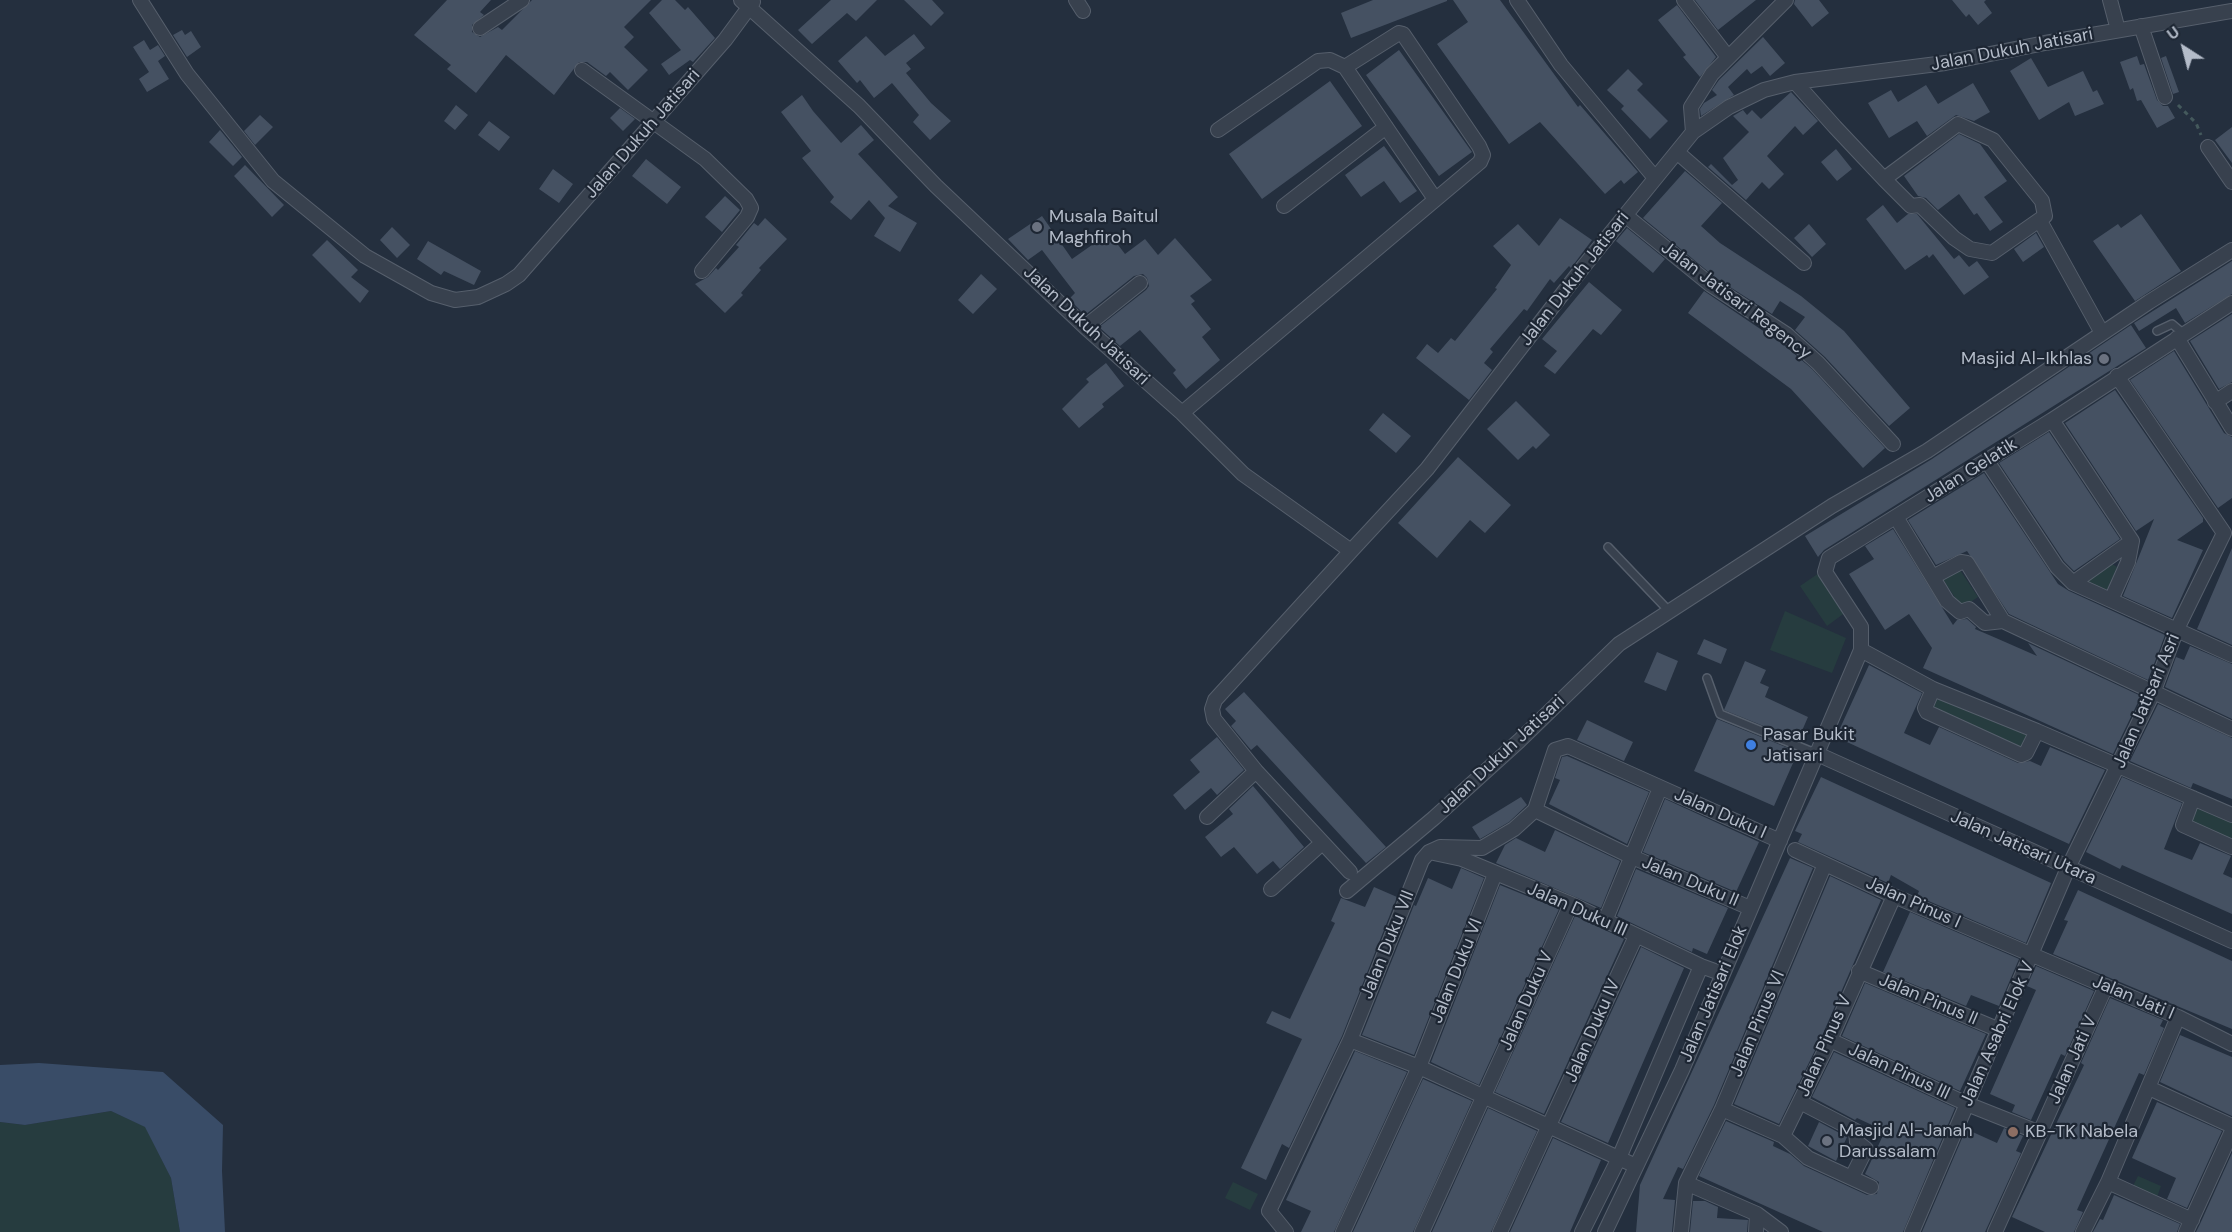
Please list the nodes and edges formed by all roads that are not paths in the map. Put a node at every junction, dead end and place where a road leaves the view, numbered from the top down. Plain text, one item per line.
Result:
1 (140, 0) edge
2 (522, 0) edge
3 (1517, 0) edge
4 (1684, 0) edge
5 (1786, 0) edge
6 (2113, 1) edge
7 (748, 2) edge
8 (2232, 11) edge
9 (2141, 26) junction
10 (480, 27) dead end
11 (2118, 30) junction
12 (1727, 57) junction
13 (1345, 67) junction
14 (582, 70) dead end
15 (1795, 82) junction
16 (2165, 97) road end
17 (653, 119) junction
18 (1386, 127) junction
19 (1218, 130) dead end
20 (1693, 132) junction
21 (2208, 147) road end
22 (1677, 152) junction
23 (1655, 178) junction
24 (1884, 179) junction
25 (2232, 182) edge
26 (1435, 199) junction
27 (1284, 206) dead end
28 (1625, 215) junction
29 (2040, 221) junction
30 (2232, 250) edge
31 (1804, 263) dead end
32 (702, 271) dead end
33 (1140, 283) dead end
34 (2232, 303) edge
35 (1085, 327) junction
36 (2157, 331) dead end
37 (2102, 333) junction
38 (2181, 336) junction
39 (2117, 376) junction
40 (2232, 392) edge
41 (2216, 402) junction
42 (1182, 413) junction
43 (2052, 420) junction
44 (2232, 428) edge
45 (1893, 444) dead end
46 (1987, 461) junction
47 (1896, 517) junction
48 (2228, 532) edge
49 (2132, 541) junction
50 (1608, 547) dead end
51 (1351, 551) junction
52 (1933, 577) junction
53 (2073, 583) junction
54 (2111, 600) junction
55 (1668, 610) junction
56 (2003, 621) junction
57 (2178, 629) junction
58 (1861, 650) junction
59 (2232, 655) edge
60 (1707, 678) dead end
61 (1933, 689) junction
62 (2153, 693) junction
63 (2232, 729) edge
64 (2037, 731) junction
65 (1815, 753) junction
66 (2119, 766) junction
67 (1256, 771) junction
68 (1660, 788) junction
69 (2193, 798) junction
70 (1534, 810) junction
71 (2232, 815) edge
72 (1207, 818) dead end
73 (1780, 841) junction
74 (1322, 843) junction
75 (2232, 848) edge
76 (1795, 850) dead end
77 (1429, 852) junction
78 (1630, 856) junction
79 (1825, 864) junction
80 (2068, 868) junction
81 (1350, 872) dead end
82 (1495, 874) junction
83 (1271, 889) dead end
84 (1347, 891) dead end
85 (1894, 896) junction
86 (1571, 904) junction
87 (1750, 908) junction
88 (1605, 921) junction
89 (1636, 936) junction
90 (2232, 941) edge
91 (2032, 955) junction
92 (1701, 966) junction
93 (1859, 971) junction
94 (1723, 974) junction
95 (2106, 986) junction
96 (2178, 1017) junction
97 (1997, 1029) junction
98 (1350, 1040) junction
99 (1830, 1040) junction
100 (2232, 1044) edge
101 (1419, 1067) junction
102 (2149, 1088) junction
103 (1483, 1098) junction
104 (1800, 1102) junction
105 (1967, 1104) junction
106 (1722, 1109) junction
107 (1550, 1126) junction
108 (2232, 1126) edge
109 (2232, 1131) edge
110 (2040, 1133) junction
111 (1783, 1136) junction
112 (1619, 1158) junction
113 (1636, 1166) junction
114 (1852, 1176) junction
115 (2108, 1182) junction
116 (1686, 1183) junction
117 (1871, 1187) dead end
118 (1756, 1215) junction
119 (2189, 1226) edge
120 (1286, 1232) edge
121 (1343, 1232) edge
122 (1422, 1232) edge
123 (1500, 1232) edge
124 (1582, 1232) edge
125 (1605, 1232) edge
126 (1681, 1232) edge
127 (1756, 1232) edge
128 (1781, 1232) edge
129 (1912, 1232) edge
130 (1995, 1232) edge
131 (2083, 1232) edge

1 - 17 street, Jalan Dukuh Jatisari
2 - 10 street
3 - 23 street
4 - 12 street
5 - 12 street
6 - 11 street, Jalan Dukuh Jatisari
7 - 17 street, Jalan Dukuh Jatisari
7 - 35 street, Jalan Dukuh Jatisari
8 - 9 street, Jalan Dukuh Jatisari
9 - 11 street, Jalan Dukuh Jatisari
9 - 16 street
11 - 15 street, Jalan Dukuh Jatisari
12 - 20 street
13 - 18 street
13 - 19 street
13 - 26 street
14 - 17 street
15 - 20 street, Jalan Dukuh Jatisari
15 - 24 street
17 - 32 street
18 - 26 street
18 - 27 street
20 - 22 street, Jalan Dukuh Jatisari
21 - 25 street
22 - 23 street, Jalan Dukuh Jatisari
22 - 31 street
23 - 28 street, Jalan Dukuh Jatisari
24 - 29 street
24 - 29 street
26 - 42 street
28 - 45 street, Jalan Jatisari Regency
28 - 51 street, Jalan Dukuh Jatisari
29 - 37 street
30 - 37 street, Jalan Dukuh Jatisari
33 - 35 street
34 - 38 street, Jalan Gelatik
35 - 42 street, Jalan Dukuh Jatisari
36 - 38 lane
37 - 55 street, Jalan Dukuh Jatisari
38 - 39 street, Jalan Gelatik
38 - 41 street
39 - 43 street, Jalan Gelatik
39 - 48 street
40 - 41 street
41 - 44 street
42 - 51 street, Jalan Dukuh Jatisari
43 - 46 street, Jalan Gelatik
43 - 49 street
46 - 47 street, Jalan Gelatik
46 - 53 street
47 - 52 street
47 - 58 street, Jalan Gelatik
48 - 57 street, Jalan Jatisari Asri
49 - 53 street
49 - 54 street
50 - 55 lane
51 - 67 street
52 - 56 street
52 - 56 street
53 - 54 street
54 - 57 street
55 - 84 street, Jalan Dukuh Jatisari
56 - 62 street
57 - 59 street
57 - 62 street, Jalan Jatisari Asri
58 - 61 street
58 - 65 street, Jalan Jatisari Elok
60 - 65 lane
61 - 64 street
61 - 64 street
62 - 63 street
62 - 66 street, Jalan Jatisari Asri
64 - 66 street
65 - 73 street, Jalan Jatisari Elok
65 - 80 street, Jalan Jatisari Utara
66 - 69 street
66 - 80 street, Jalan Jatisari Asri
67 - 72 street
67 - 74 street
68 - 70 street, Jalan Duku I
68 - 73 street, Jalan Duku I
68 - 78 street, Jalan Duku I
69 - 71 street
69 - 75 street
70 - 77 street
70 - 78 street, Jalan Duku II
73 - 87 street, Jalan Jatisari Elok
74 - 81 street
74 - 83 street
76 - 79 street, Jalan Pinus I
77 - 82 street, Jalan Duku III
77 - 98 street, Jalan Duku VII
78 - 87 street, Jalan Duku II
78 - 88 street, Jalan Duku II
79 - 85 street, Jalan Pinus I
79 - 106 street, Jalan Pinus VI
80 - 90 street, Jalan Jatisari Utara
80 - 91 street, Jalan Asabri Elok V
82 - 86 street, Jalan Duku III
82 - 101 street, Jalan Duku VI
85 - 91 street, Jalan Pinus I
85 - 93 street, Jalan Pinus V
86 - 88 street, Jalan Duku III
86 - 103 street, Jalan Duku V
87 - 94 street, Jalan Jatisari Elok
88 - 89 street, Jalan Duku III
89 - 92 street, Jalan Duku III
89 - 107 street, Jalan Duku IV
91 - 95 street, Jalan Jati I
91 - 97 street, Jalan Asabri Elok V
92 - 94 street, Jalan Duku III
92 - 112 street, Jalan Jatisari Elok
93 - 97 street, Jalan Pinus II
93 - 99 street, Jalan Pinus V
94 - 113 street, Jalan Jatisari Elok
95 - 96 street, Jalan Jati I
95 - 110 street, Jalan Jati V
96 - 100 street, Jalan Jati I
96 - 102 street
97 - 105 street, Jalan Asabri Elok V
98 - 101 street
98 - 120 street, Jalan Duku VII
99 - 104 street, Jalan Pinus V
99 - 105 street, Jalan Pinus III
101 - 103 street
101 - 121 street, Jalan Duku VI
102 - 108 street
102 - 115 street
103 - 107 street
103 - 122 street, Jalan Duku V
104 - 111 street, Jalan Pinus V
104 - 114 street
105 - 110 street
105 - 129 street, Jalan Asabri Elok V
106 - 111 street
106 - 116 street, Jalan Pinus VI
107 - 112 street
107 - 123 street, Jalan Duku IV
109 - 119 street
110 - 130 street, Jalan Jati V
111 - 114 street
112 - 113 street
112 - 124 street, Jalan Jatisari Elok
113 - 125 street, Jalan Jatisari Elok
114 - 117 street
115 - 119 street
115 - 131 street
116 - 118 street
116 - 126 street
118 - 127 street
118 - 128 street

